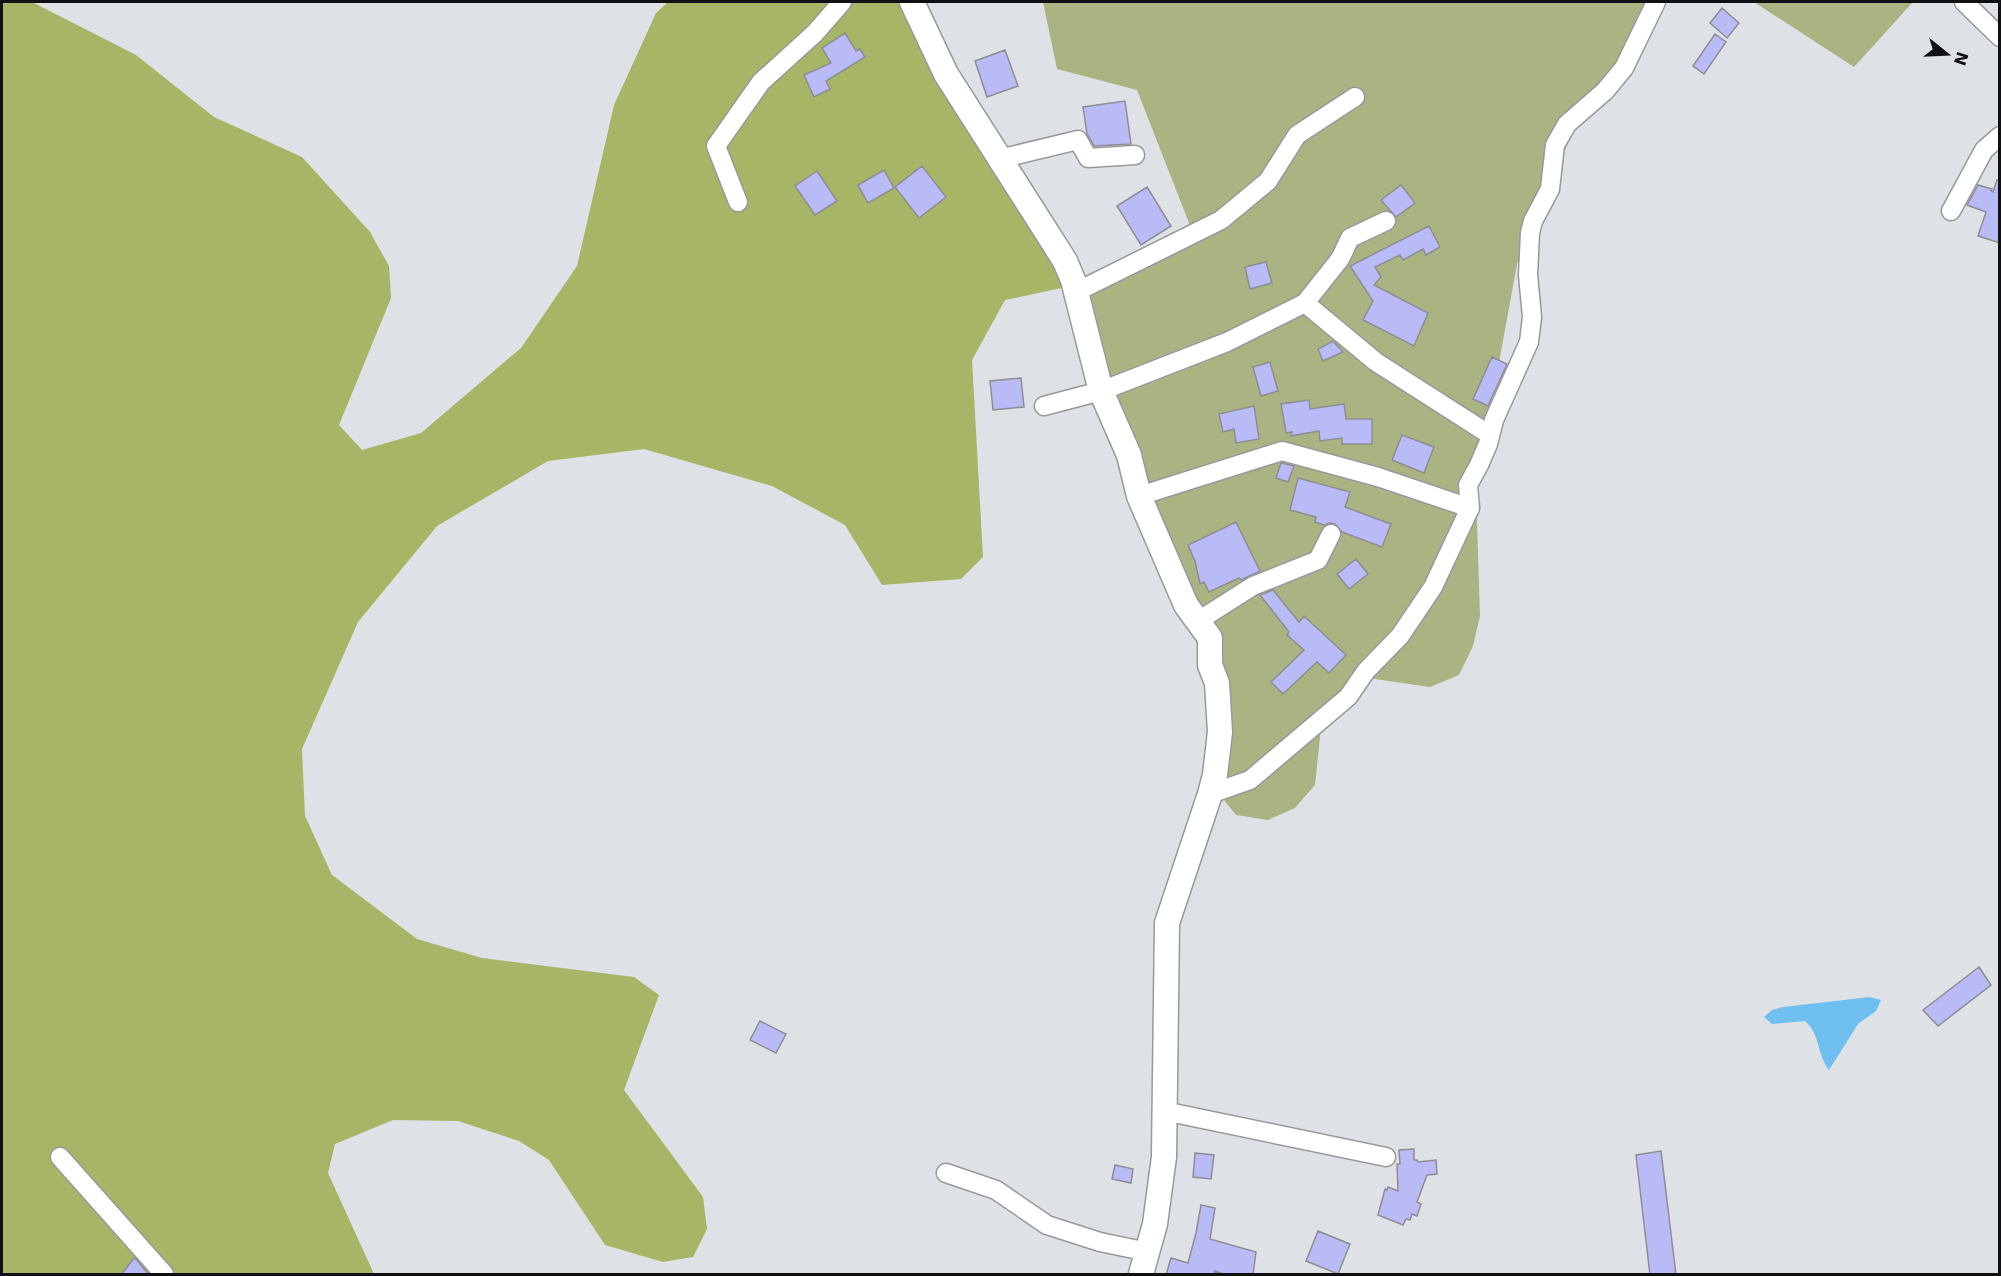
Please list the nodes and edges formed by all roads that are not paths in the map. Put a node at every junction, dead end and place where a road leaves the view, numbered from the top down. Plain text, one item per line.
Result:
1 (842, 2) edge
2 (912, 2) edge
3 (1656, 2) edge
4 (1964, 2) edge
5 (2000, 36) edge
6 (1355, 97) dead end
7 (2000, 135) edge
8 (1135, 155) dead end
9 (999, 159) junction
10 (738, 202) dead end
11 (1951, 211) dead end
12 (1386, 221) dead end
13 (1076, 292) junction
14 (1305, 303) junction
15 (1101, 391) junction
16 (1044, 405) dead end
17 (1490, 435) junction
18 (1139, 495) junction
19 (1470, 508) junction
20 (1331, 534) dead end
21 (1198, 621) junction
22 (1210, 794) junction
23 (1164, 1111) junction
24 (60, 1157) dead end
25 (1386, 1157) dead end
26 (946, 1173) dead end
27 (1144, 1264) edge
28 (164, 1275) edge

1 - 10 street
2 - 9 street
3 - 17 street
4 - 5 street
6 - 13 street
7 - 11 street
8 - 9 street
9 - 13 street
12 - 14 street
13 - 15 street
14 - 15 street
14 - 17 street
15 - 16 street
15 - 18 street
17 - 19 street
18 - 19 street
18 - 21 street
19 - 22 street
20 - 21 street
21 - 22 street
22 - 23 street
23 - 25 street
23 - 27 street
24 - 28 street
26 - 27 street

